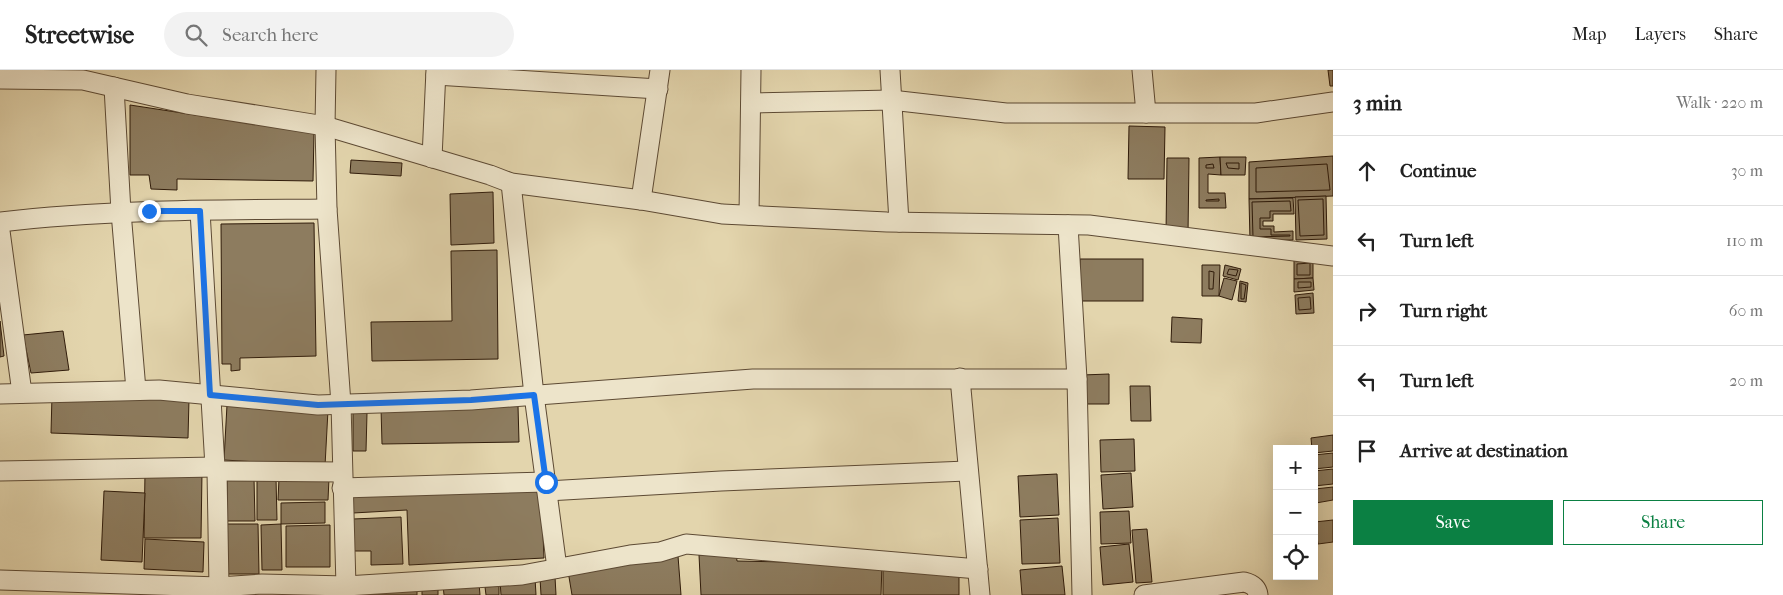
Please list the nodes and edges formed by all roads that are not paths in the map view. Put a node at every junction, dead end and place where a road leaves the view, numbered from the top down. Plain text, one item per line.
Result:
1 (326, 70) edge
2 (660, 70) edge
3 (750, 70) edge
4 (890, 70) edge
5 (1142, 70) edge
6 (436, 72) edge
7 (0, 80) edge
8 (105, 81) edge
9 (658, 89) junction
10 (891, 100) junction
11 (1333, 102) edge
12 (751, 104) junction
13 (1146, 113) junction
14 (325, 126) junction
15 (432, 158) junction
16 (511, 183) junction
17 (641, 200) junction
18 (327, 209) junction
19 (200, 211) junction
20 (121, 212) junction
21 (749, 215) junction
22 (0, 222) edge
23 (899, 222) junction
24 (1068, 225) junction
25 (0, 231) edge
26 (1333, 256) edge
27 (960, 378) junction
28 (1077, 379) junction
29 (136, 390) junction
30 (22, 393) junction
31 (0, 394) edge
32 (210, 395) junction
33 (534, 395) junction
34 (341, 404) junction
35 (216, 469) junction
36 (0, 471) edge
37 (967, 471) junction
38 (342, 480) junction
39 (547, 486) junction
40 (557, 568) junction
41 (978, 568) junction
42 (0, 580) edge
43 (346, 586) junction
44 (219, 587) junction
45 (980, 595) edge
46 (1082, 595) edge
47 (1144, 595) edge
48 (1258, 595) edge

1 - 14 street
2 - 9 street
3 - 12 street
4 - 10 street
5 - 13 street
6 - 9 street
6 - 15 street
7 - 8 street
8 - 14 street
8 - 20 street
9 - 17 street
10 - 12 street
10 - 13 street
10 - 23 street
11 - 13 street
12 - 21 street
14 - 15 street
14 - 18 street
15 - 16 street
16 - 17 street
16 - 33 street
17 - 21 street
18 - 19 street
18 - 34 street
19 - 20 street
19 - 32 street
20 - 22 street
20 - 29 street
21 - 23 street
23 - 24 street
24 - 26 street
24 - 28 street
25 - 30 street
27 - 28 street
27 - 33 street
27 - 37 street
28 - 46 street
29 - 30 street
29 - 32 street
30 - 31 street
32 - 34 street
32 - 35 street
33 - 34 street
33 - 39 street
34 - 38 street
35 - 36 street
35 - 38 street
35 - 44 street
37 - 39 street
37 - 41 street
38 - 39 street
38 - 43 street
39 - 40 street
40 - 41 street
40 - 43 street
41 - 45 street
42 - 44 street
43 - 44 street
47 - 48 street

